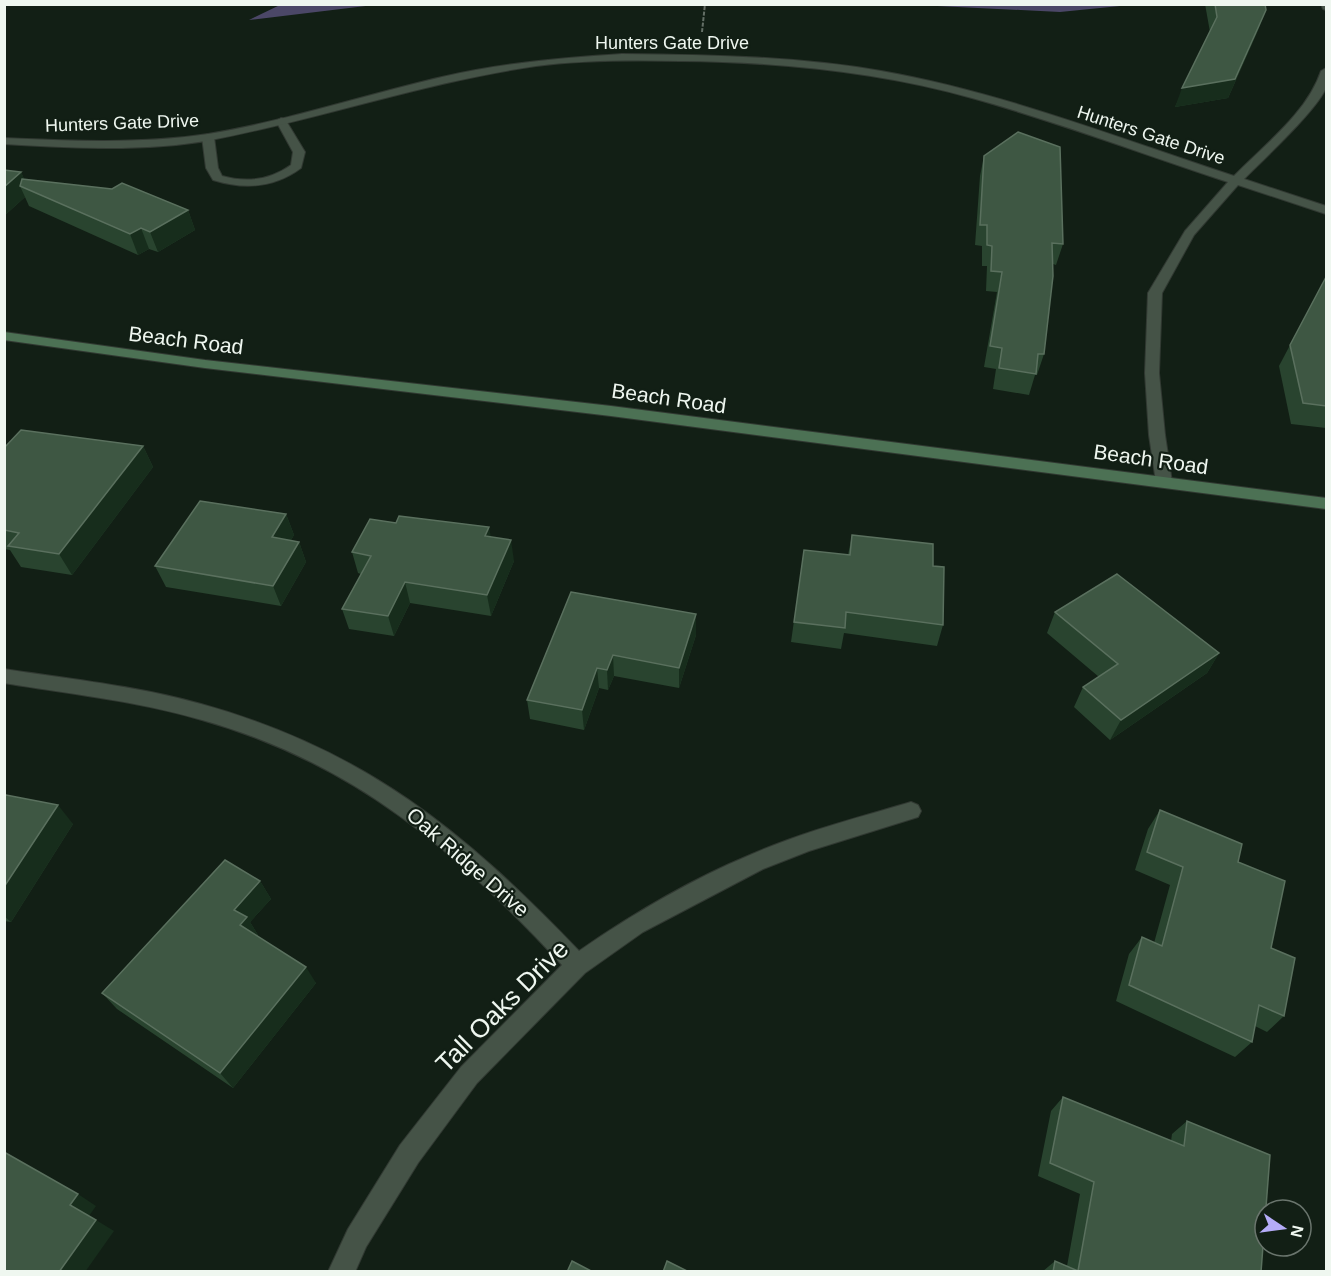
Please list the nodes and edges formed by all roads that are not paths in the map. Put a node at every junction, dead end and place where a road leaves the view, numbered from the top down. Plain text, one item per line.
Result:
1 (1326, 71) edge
2 (281, 121) junction
3 (208, 136) junction
4 (4, 141) edge
5 (1238, 181) junction
6 (1326, 210) edge
7 (4, 336) edge
8 (1164, 482) junction
9 (1326, 504) edge
10 (4, 676) edge
11 (911, 812) dead end
12 (577, 965) junction
13 (341, 1272) edge

1 - 5 street
2 - 3 street, Hunters Gate Drive
2 - 3 street
2 - 5 street, Hunters Gate Drive
3 - 4 street, Hunters Gate Drive
5 - 6 street, Hunters Gate Drive
5 - 8 street
7 - 8 street, Beach Road
8 - 9 street, Beach Road
10 - 12 street, Oak Ridge Drive
11 - 12 street, Tall Oaks Drive
12 - 13 street, Tall Oaks Drive

